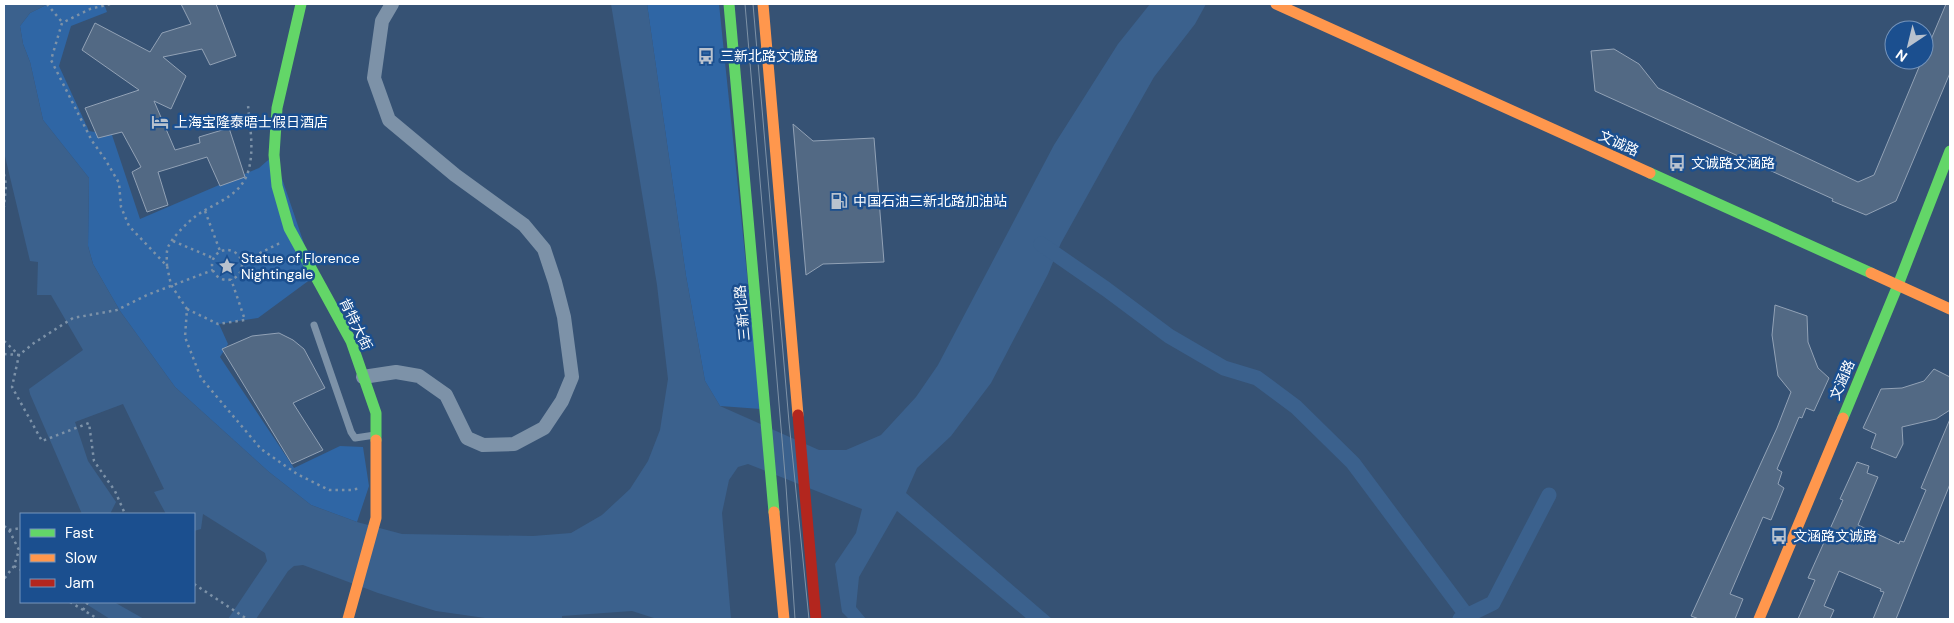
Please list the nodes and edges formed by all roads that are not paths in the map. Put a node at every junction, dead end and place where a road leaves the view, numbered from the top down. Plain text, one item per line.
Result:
1 (301, 4) edge
2 (392, 4) edge
3 (729, 4) edge
4 (762, 4) edge
5 (1276, 4) edge
6 (1950, 151) edge
7 (1898, 285) junction
8 (1950, 309) edge
9 (314, 325) dead end
10 (363, 377) junction
11 (377, 434) junction
12 (348, 619) edge
13 (784, 619) edge
14 (816, 619) edge
15 (1759, 619) edge

1 - 10 street, 肯特大街
2 - 10 street
3 - 13 street, 三新北路
4 - 14 street
5 - 7 street, 文诚路
6 - 7 street, 文涵路
7 - 8 street, 文诚路
7 - 15 street, 文涵路
9 - 11 lane
10 - 11 street, 肯特大街
11 - 12 street, 肯特大街

